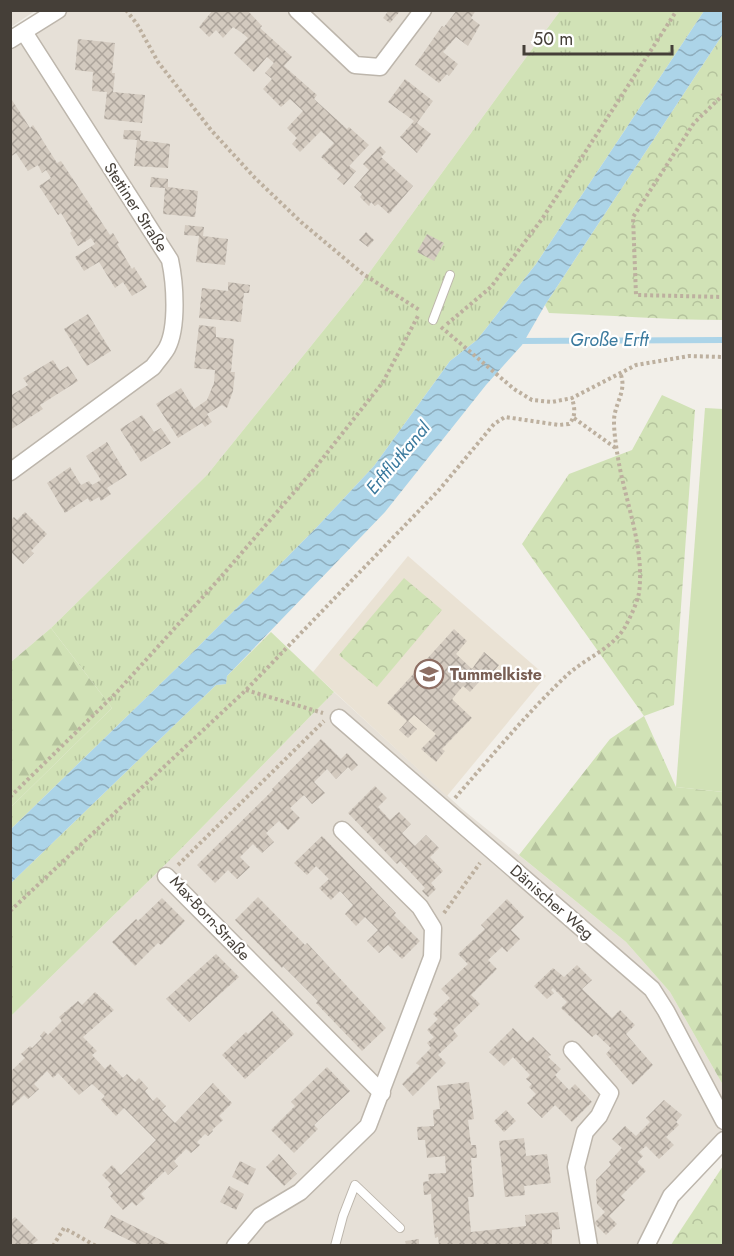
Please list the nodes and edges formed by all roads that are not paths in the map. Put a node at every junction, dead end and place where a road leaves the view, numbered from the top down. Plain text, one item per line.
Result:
1 (58, 10) edge
2 (297, 10) edge
3 (423, 10) edge
4 (17, 36) edge
5 (450, 275) dead end
6 (433, 320) road end
7 (10, 472) edge
8 (332, 719) road end
9 (342, 830) dead end
10 (166, 876) road end
11 (572, 1050) dead end
12 (382, 1093) junction
13 (723, 1121) edge
14 (721, 1146) edge
15 (400, 1228) dead end
16 (239, 1244) edge
17 (335, 1245) edge
18 (589, 1245) edge
19 (646, 1245) edge

1 - 4 street
2 - 3 street
4 - 7 street, Stettiner Straße
5 - 6 lane
8 - 13 street, Dänischer Weg
9 - 12 street
10 - 12 street, Max-Born-Straße
11 - 18 street
12 - 16 street
14 - 19 street
15 - 17 lane

